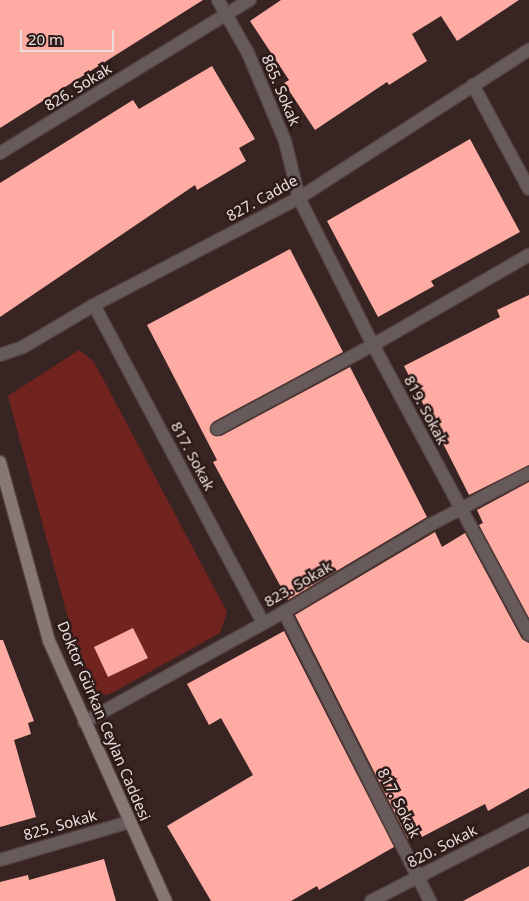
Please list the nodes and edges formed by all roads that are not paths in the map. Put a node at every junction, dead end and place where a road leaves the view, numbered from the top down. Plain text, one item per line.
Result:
1 (218, 0) edge
2 (250, 0) edge
3 (227, 15) junction
4 (529, 50) edge
5 (473, 84) junction
6 (0, 153) edge
7 (529, 189) edge
8 (299, 198) junction
9 (529, 255) edge
10 (94, 305) junction
11 (373, 346) junction
12 (0, 355) edge
13 (218, 429) dead end
14 (0, 462) edge
15 (529, 473) edge
16 (461, 509) junction
17 (284, 612) junction
18 (263, 623) junction
19 (529, 635) edge
20 (84, 722) junction
21 (529, 820) edge
22 (129, 822) junction
23 (0, 860) edge
24 (418, 876) junction
25 (166, 901) edge
26 (370, 901) edge
27 (430, 901) edge

1 - 3 street, 865. Sokak
2 - 3 street, 826. Sokak
3 - 6 street, 826. Sokak
3 - 8 street, 865. Sokak
4 - 5 street, 827. Cadde
5 - 7 street
5 - 8 street, 827. Cadde
8 - 10 street, 827. Cadde
8 - 11 street, 819. Sokak
9 - 11 street
10 - 12 street, 827. Cadde
10 - 18 street, 817. Sokak
11 - 13 street
11 - 16 street, 819. Sokak
14 - 20 main road, Doktor Gürkan Ceylan Caddesi
15 - 16 street, 823. Sokak
16 - 17 street, 823. Sokak
16 - 19 street, 819. Sokak
17 - 18 street, 823. Sokak
17 - 24 street, 817. Sokak
18 - 20 street, 823. Sokak
20 - 22 main road, Doktor Gürkan Ceylan Caddesi
21 - 24 street, 820. Sokak
22 - 23 street, 825. Sokak
22 - 25 main road, Doktor Gürkan Ceylan Caddesi
24 - 26 street, 820. Sokak
24 - 27 street, 817. Sokak

